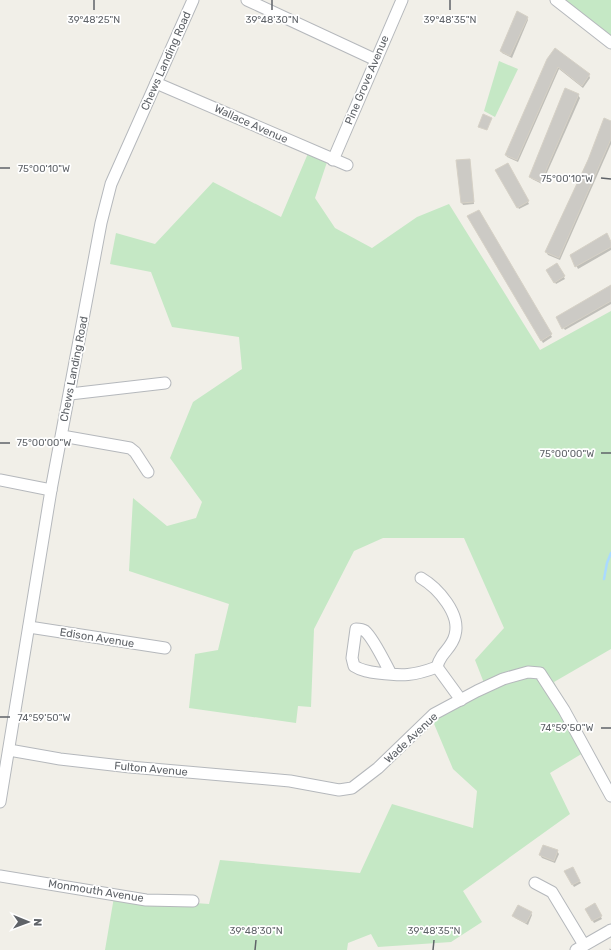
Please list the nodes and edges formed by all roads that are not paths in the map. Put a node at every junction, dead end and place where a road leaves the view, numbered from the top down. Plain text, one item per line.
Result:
1 (193, 0) edge
2 (247, 0) edge
3 (402, 0) edge
4 (556, 0) edge
5 (611, 43) edge
6 (376, 60) junction
7 (156, 83) junction
8 (333, 160) junction
9 (347, 165) dead end
10 (165, 384) dead end
11 (70, 394) junction
12 (62, 436) junction
13 (148, 472) dead end
14 (0, 480) edge
15 (52, 490) junction
16 (421, 578) dead end
17 (30, 627) junction
18 (165, 648) dead end
19 (437, 667) junction
20 (391, 674) dead end
21 (461, 700) junction
22 (9, 750) junction
23 (295, 782) joint
24 (610, 791) edge
25 (0, 802) edge
26 (0, 876) edge
27 (535, 883) dead end
28 (193, 901) dead end
29 (611, 930) edge
30 (580, 948) edge

1 - 7 street, Chews Landing Road
2 - 6 street
3 - 6 street, Pine Grove Avenue
4 - 5 street
6 - 8 street, Pine Grove Avenue
7 - 8 street, Wallace Avenue
7 - 11 street, Chews Landing Road
8 - 9 street, Wallace Avenue
10 - 11 street
11 - 12 street, Chews Landing Road
12 - 13 street
12 - 15 street, Chews Landing Road
14 - 15 street
15 - 17 street, Chews Landing Road
16 - 19 street
17 - 18 street, Edison Avenue
17 - 22 street, Chews Landing Road
19 - 20 street
19 - 21 street
21 - 23 street, Wade Avenue
21 - 24 street, Wade Avenue
22 - 23 street, Fulton Avenue
22 - 25 street, Chews Landing Road
26 - 28 street, Monmouth Avenue
27 - 30 street
29 - 30 street

